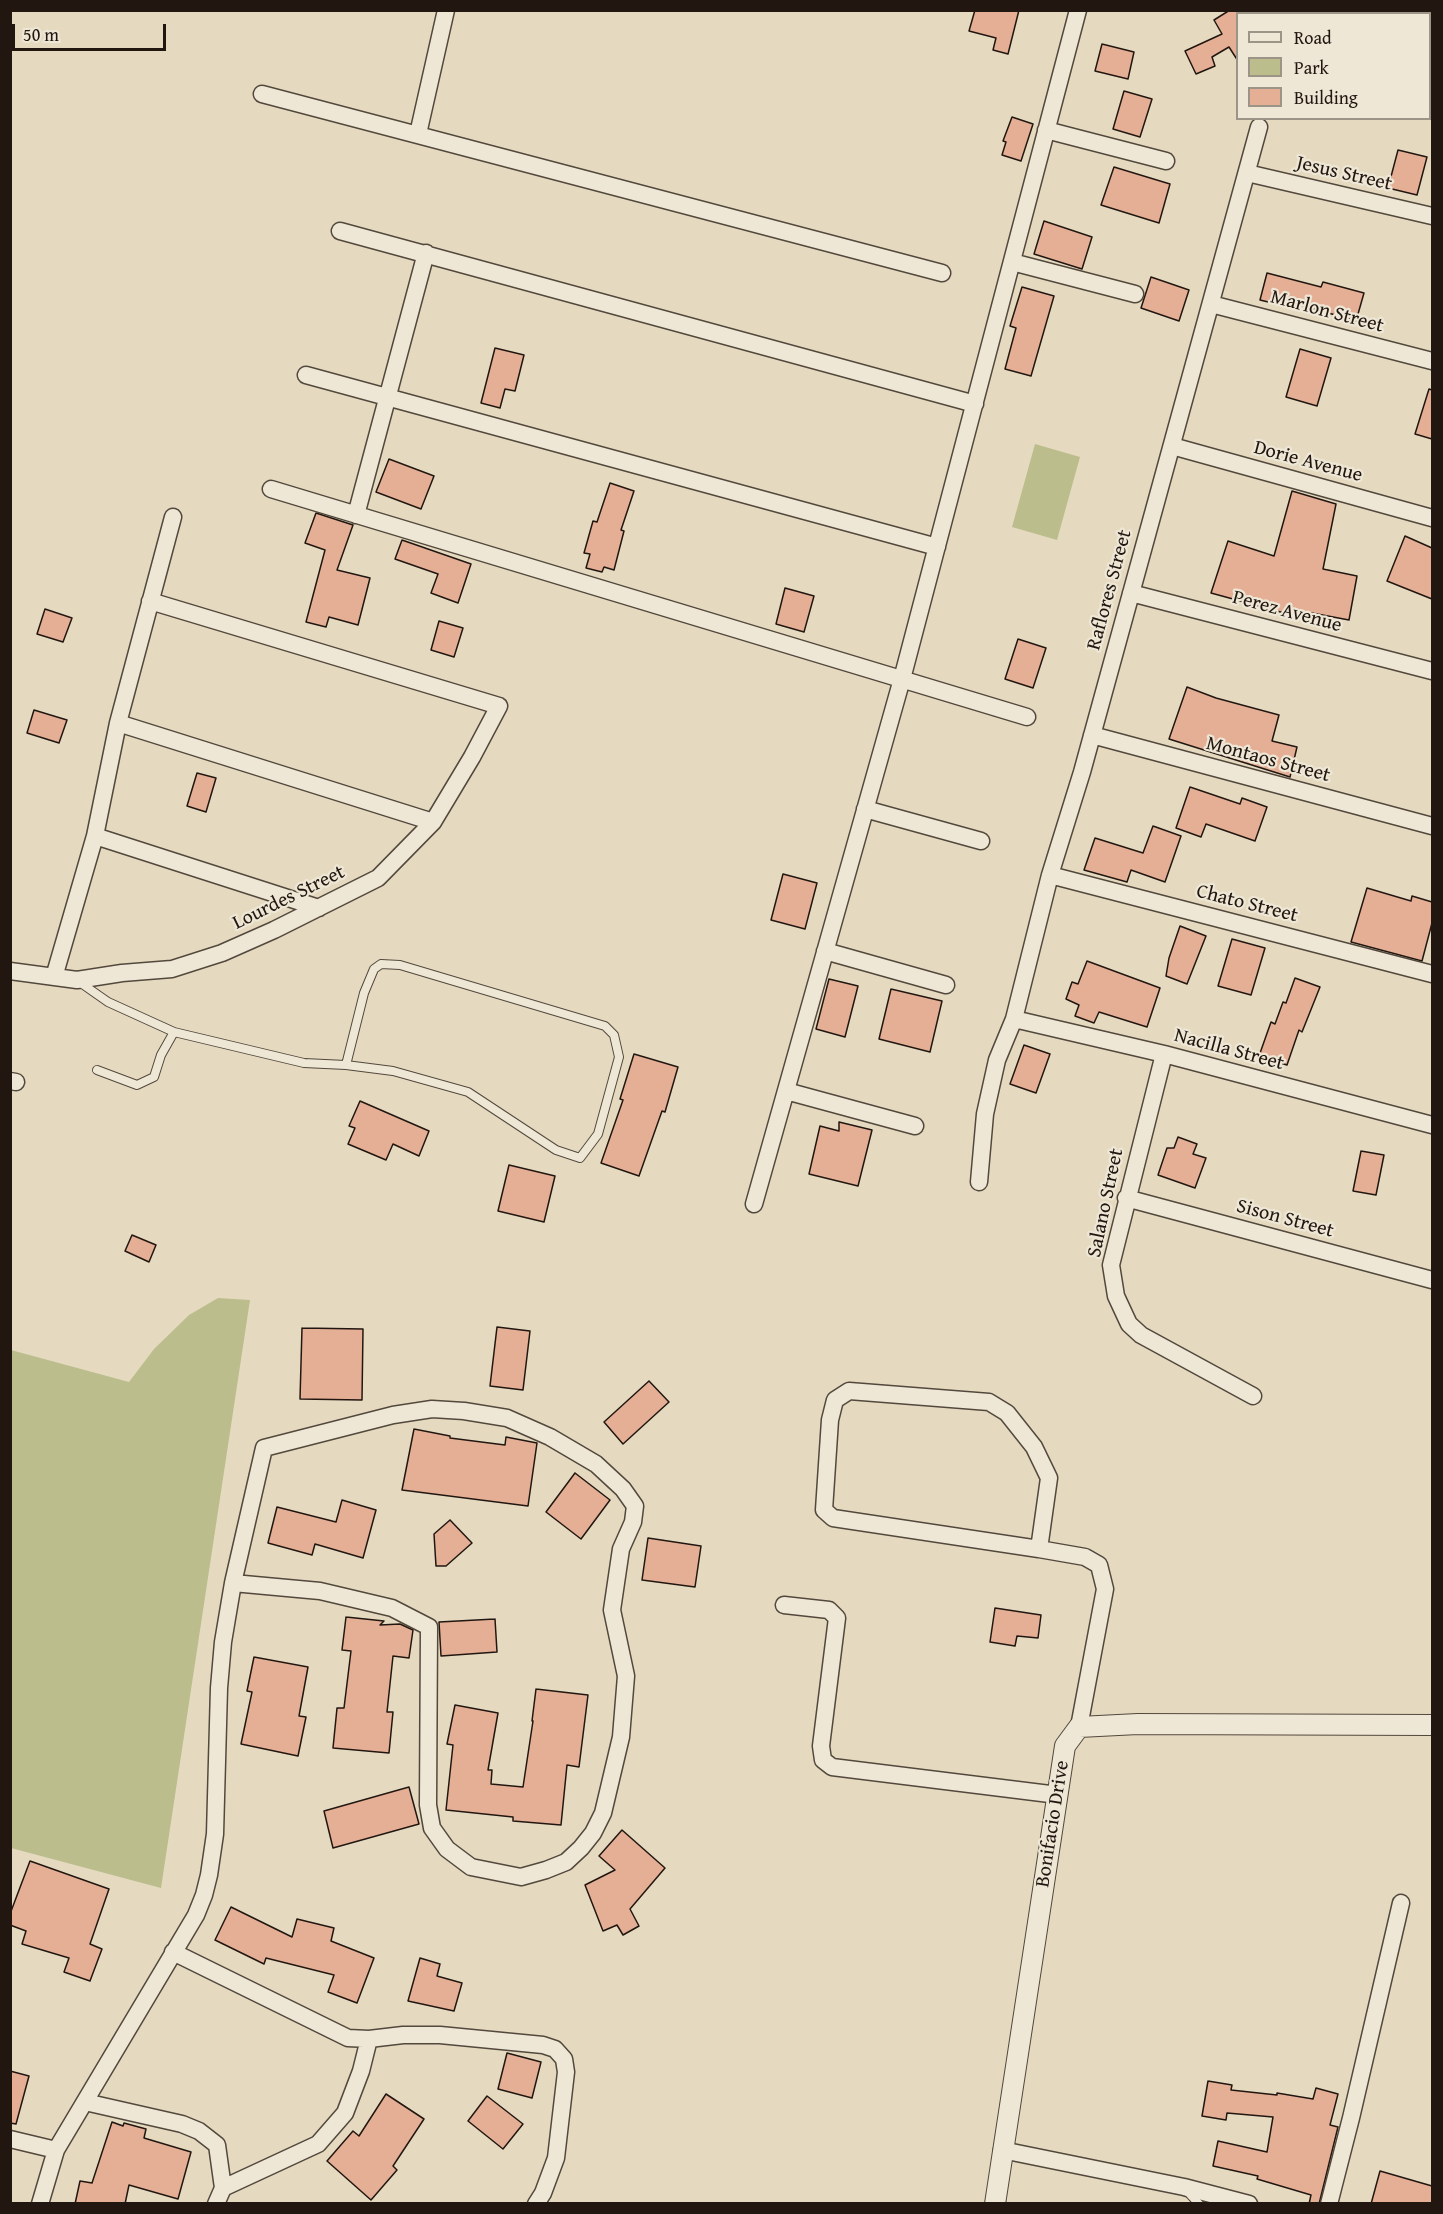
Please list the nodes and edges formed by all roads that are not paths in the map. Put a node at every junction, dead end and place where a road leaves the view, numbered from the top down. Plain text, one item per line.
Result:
1 (446, 10) edge
2 (1078, 10) edge
3 (262, 94) dead end
4 (1259, 127) dead end
5 (1046, 130) junction
6 (418, 134) junction
7 (1166, 161) dead end
8 (1247, 173) junction
9 (1432, 216) edge
10 (340, 231) dead end
11 (426, 254) junction
12 (1012, 262) junction
13 (942, 273) dead end
14 (1135, 294) dead end
15 (1211, 304) junction
16 (1432, 361) edge
17 (306, 375) dead end
18 (388, 398) junction
19 (975, 404) junction
20 (1172, 446) junction
21 (271, 489) dead end
22 (356, 515) junction
23 (173, 517) dead end
24 (1432, 518) edge
25 (937, 547) junction
26 (1131, 593) junction
27 (150, 601) junction
28 (1432, 671) edge
29 (902, 679) junction
30 (1027, 717) dead end
31 (118, 723) junction
32 (1092, 735) junction
33 (865, 809) junction
34 (433, 822) junction
35 (1432, 826) edge
36 (95, 836) junction
37 (981, 841) dead end
38 (1050, 875) junction
39 (319, 908) junction
40 (825, 951) junction
41 (10, 971) edge
42 (1432, 974) edge
43 (54, 977) junction
44 (77, 980) junction
45 (946, 985) dead end
46 (1014, 1018) junction
47 (174, 1032) junction
48 (1164, 1054) junction
49 (346, 1065) junction
50 (97, 1070) dead end
51 (786, 1091) junction
52 (915, 1125) dead end
53 (1432, 1125) edge
54 (979, 1182) dead end
55 (1126, 1198) junction
56 (754, 1204) dead end
57 (1432, 1280) edge
58 (1253, 1396) dead end
59 (1039, 1549) junction
60 (233, 1583) junction
61 (784, 1605) dead end
62 (1432, 1725) edge
63 (1079, 1727) junction
64 (1058, 1795) junction
65 (1401, 1903) dead end
66 (173, 1952) junction
67 (369, 2039) junction
68 (85, 2102) junction
69 (10, 2139) edge
70 (1002, 2150) junction
71 (56, 2151) junction
72 (1184, 2187) junction
73 (223, 2188) junction
74 (39, 2204) edge
75 (216, 2204) edge
76 (536, 2204) edge
77 (995, 2204) edge
78 (1199, 2204) edge
79 (1249, 2204) edge
80 (1329, 2204) edge

1 - 6 street
2 - 5 street
3 - 6 street
4 - 8 street, Raflores Street
5 - 7 street
5 - 12 street
6 - 13 street
8 - 9 street, Jesus Street
8 - 15 street, Raflores Street
10 - 11 street
11 - 18 street
11 - 19 street
12 - 14 street
12 - 19 street
15 - 16 street, Marlon Street
15 - 20 street, Raflores Street
17 - 18 street
18 - 22 street
18 - 25 street
19 - 25 street
20 - 24 street, Dorie Avenue
20 - 26 street, Raflores Street
21 - 22 street
22 - 29 street
23 - 27 street
25 - 29 street
26 - 28 street, Perez Avenue
26 - 32 street, Raflores Street
27 - 31 street
27 - 34 street, Lourdes Street
29 - 30 street
29 - 33 street
31 - 34 street
31 - 36 street
32 - 35 street, Montaos Street
32 - 38 street, Raflores Street
33 - 37 street
33 - 40 street
34 - 39 street, Lourdes Street
36 - 39 street
36 - 43 street
38 - 42 street, Chato Street
38 - 46 street, Raflores Street
39 - 44 street, Lourdes Street
40 - 45 street
40 - 51 street
41 - 43 street, Lourdes Street
43 - 44 street, Lourdes Street
44 - 47 lane
46 - 48 street, Nacilla Street
46 - 54 street, Raflores Street
47 - 49 lane
47 - 50 lane
48 - 53 street, Nacilla Street
48 - 55 street, Salano Street
49 - 49 lane
51 - 52 street
51 - 56 street
55 - 57 street, Sison Street
55 - 58 street, Salano Street
59 - 59 street
59 - 63 street
60 - 60 street
60 - 66 street
61 - 64 street
62 - 63 street
63 - 64 street, Bonifacio Drive
64 - 70 street, Bonifacio Drive
65 - 80 street
66 - 67 street
66 - 68 street
67 - 73 street
67 - 76 street
68 - 71 street
68 - 73 street
69 - 71 street
70 - 72 street
70 - 77 street, Bonifacio Drive
71 - 74 street
72 - 78 lane
72 - 79 street
73 - 75 street

